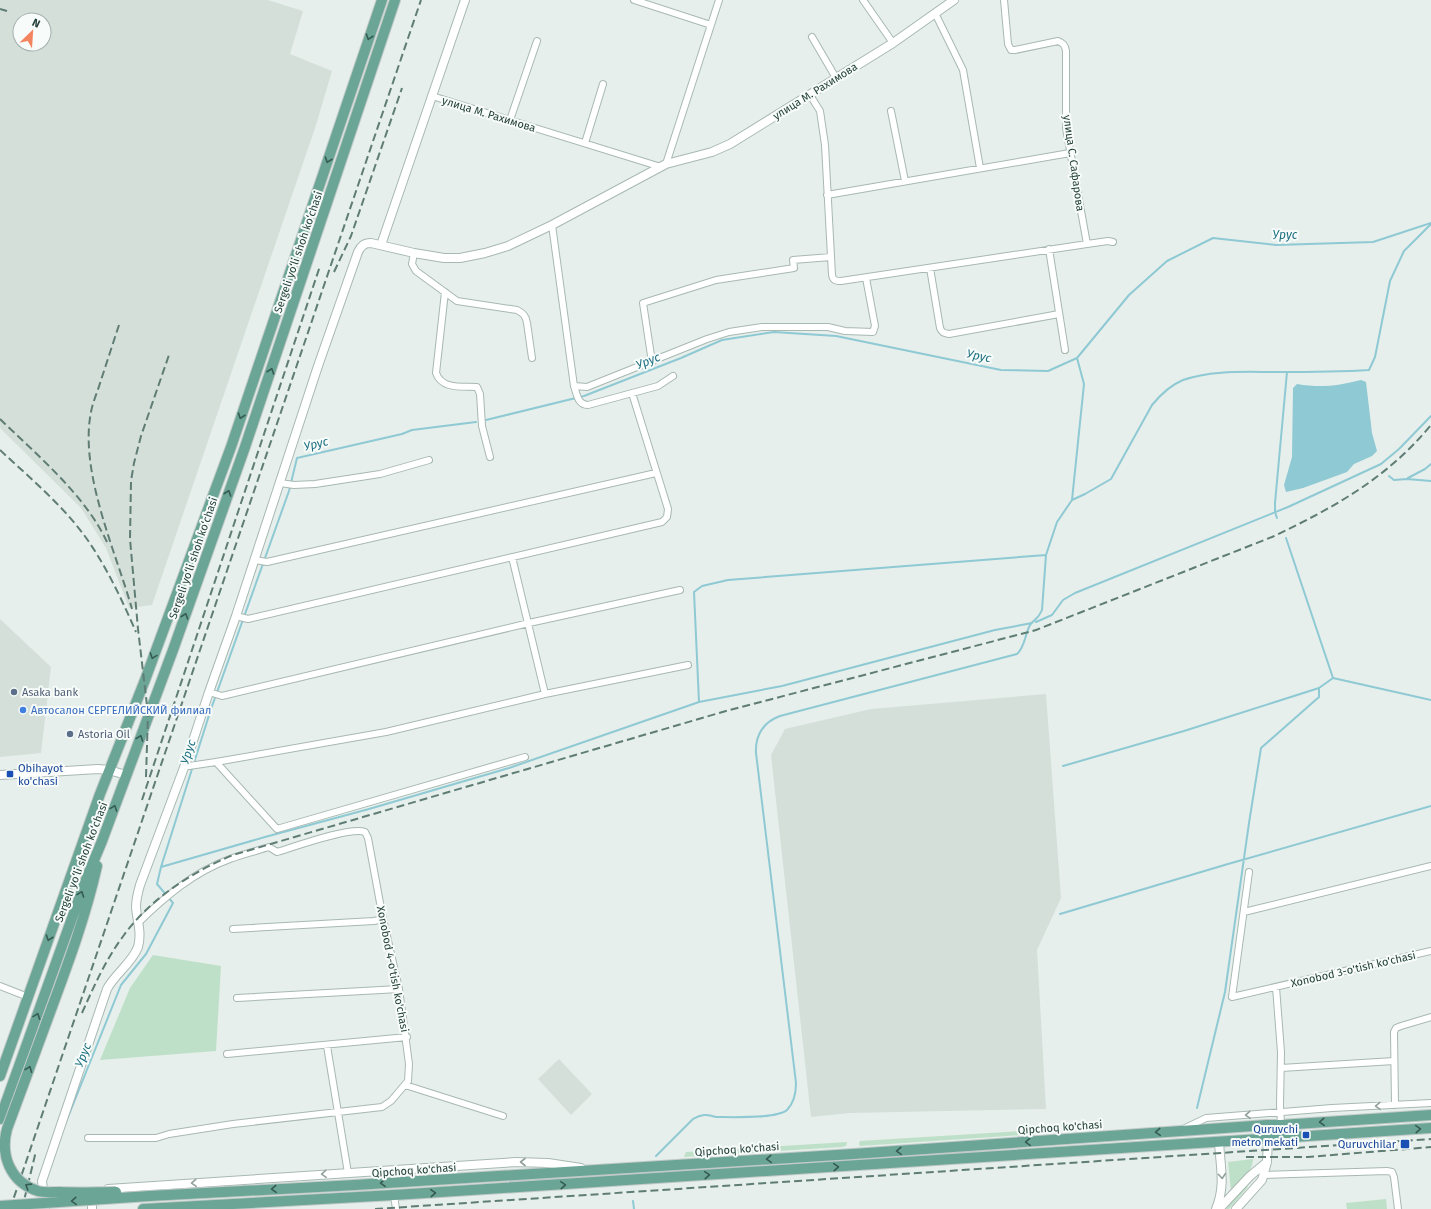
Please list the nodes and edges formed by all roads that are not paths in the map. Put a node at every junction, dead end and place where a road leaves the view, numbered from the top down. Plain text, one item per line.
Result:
1 (382, 0) edge
2 (395, 0) edge
3 (465, 0) edge
4 (634, 0) edge
5 (719, 0) edge
6 (863, 0) edge
7 (954, 0) edge
8 (1004, 0) edge
9 (935, 13) junction
10 (711, 25) junction
11 (812, 37) dead end
12 (537, 41) dead end
13 (892, 43) junction
14 (836, 78) junction
15 (603, 84) dead end
16 (810, 95) junction
17 (432, 96) junction
18 (891, 111) dead end
19 (510, 120) junction
20 (585, 143) junction
21 (1070, 153) junction
22 (663, 165) junction
23 (980, 168) junction
24 (904, 181) junction
25 (827, 195) junction
26 (552, 225) junction
27 (1113, 242) dead end
28 (1086, 244) junction
29 (381, 245) junction
30 (1049, 249) junction
31 (414, 253) junction
32 (831, 256) junction
33 (930, 268) junction
34 (866, 278) junction
35 (445, 292) junction
36 (1059, 314) junction
37 (1065, 350) dead end
38 (532, 358) dead end
39 (652, 362) junction
40 (673, 376) dead end
41 (574, 386) junction
42 (632, 393) junction
43 (490, 457) dead end
44 (429, 460) dead end
45 (656, 473) junction
46 (283, 483) junction
47 (512, 557) junction
48 (261, 561) junction
49 (680, 590) dead end
50 (236, 616) junction
51 (529, 623) junction
52 (688, 665) dead end
53 (209, 692) junction
54 (545, 694) junction
55 (525, 758) dead end
56 (216, 762) junction
57 (190, 765) junction
58 (109, 770) junction
59 (126, 774) junction
60 (0, 775) edge
61 (102, 841) junction
62 (1431, 866) edge
63 (1249, 872) dead end
64 (1244, 912) junction
65 (383, 919) junction
66 (139, 922) junction
67 (233, 929) dead end
68 (1431, 951) edge
69 (0, 986) edge
70 (1276, 987) junction
71 (400, 989) junction
72 (28, 997) junction
73 (237, 998) dead end
74 (1431, 1017) edge
75 (407, 1037) junction
76 (327, 1046) junction
77 (227, 1054) dead end
78 (1394, 1061) junction
79 (1281, 1068) junction
80 (0, 1076) edge
81 (405, 1085) junction
82 (1431, 1103) edge
83 (1395, 1105) junction
84 (1280, 1112) junction
85 (338, 1113) junction
86 (503, 1116) dead end
87 (1431, 1116) edge
88 (0, 1119) edge
89 (1267, 1125) junction
90 (1281, 1125) junction
91 (1218, 1128) junction
92 (1431, 1128) edge
93 (1178, 1131) junction
94 (88, 1138) dead end
95 (1268, 1138) junction
96 (1218, 1141) junction
97 (1267, 1162) junction
98 (678, 1165) junction
99 (604, 1170) junction
100 (348, 1173) junction
101 (1264, 1175) junction
102 (679, 1177) junction
103 (394, 1195) junction
104 (149, 1196) junction
105 (0, 1206) edge
106 (92, 1207) edge
107 (45, 1209) edge
108 (143, 1209) edge
109 (396, 1209) edge
110 (1216, 1209) edge
111 (1219, 1209) edge
112 (1236, 1209) edge
113 (1398, 1209) edge

1 -> 58 main road, Sergeli yo‘li shoh ko‘chasi
59 -> 2 main road, Sergeli yo‘li shoh ko‘chasi
3 - 17 street
4 - 10 street
5 - 10 street
6 - 13 street
7 - 9 street, улица М. Рахимова
8 - 21 street, улица С. Сафарова
9 - 13 street, улица М. Рахимова
9 - 23 street
10 - 22 street
11 - 14 street
12 - 19 street
13 - 14 street, улица М. Рахимова
14 - 16 street, улица М. Рахимова
15 - 20 street
16 - 22 street, улица М. Рахимова
16 - 25 street
17 - 19 street, улица М. Рахимова
17 - 29 street
18 - 24 street
19 - 20 street, улица М. Рахимова
20 - 22 street, улица М. Рахимова
21 - 23 street
21 - 28 street, улица С. Сафарова
22 - 26 street, улица М. Рахимова
23 - 24 street
24 - 25 street
25 - 32 street
26 - 31 street, улица М. Рахимова
26 - 41 street
27 - 28 street
28 - 30 street
29 - 31 street, улица М. Рахимова
29 - 46 street, улица М. Рахимова
30 - 33 street
30 - 36 street
31 - 35 street
32 - 34 street
32 - 39 street
33 - 34 street
33 - 36 street
34 - 39 street
35 - 38 street
35 - 43 street
36 - 37 street
39 - 41 street
40 - 42 street
41 - 42 street
42 - 45 street
44 - 46 street
45 - 47 street
45 - 48 street
46 - 48 street
47 - 50 street
47 - 51 street
48 - 50 street
49 - 51 street
50 - 53 street
51 - 53 street
51 - 54 street
52 - 54 street
53 - 57 street
54 - 56 street
55 - 56 street
56 - 57 street
57 - 66 street
58 - 59 street
58 - 60 street
58 -> 72 main road, Sergeli yo‘li shoh ko‘chasi
61 -> 59 main road, Sergeli yo‘li shoh ko‘chasi
88 -> 61 main road, Sergeli yo‘li shoh ko‘chasi
104 -> 61 main road, bridge
62 - 64 street
63 - 64 street
64 - 70 street, Xonobod 3-o'tish ko'chasi
65 - 66 street, Xonobod 4-o'tish ko'chasi
65 - 67 street
65 - 71 street, Xonobod 4-o'tish ko'chasi
66 - 107 street
68 - 70 street, Xonobod 3-o'tish ko'chasi
69 - 72 street
70 - 79 street, Xonobod 3-o'tish ko'chasi
71 - 73 street
71 - 75 street, Xonobod 4-o'tish ko'chasi
72 - 80 main road, Sergeli yo‘li shoh ko‘chasi
74 - 78 street
75 - 76 street
75 - 81 street, Xonobod 4-o'tish ko'chasi
76 - 77 street
76 - 85 street
78 - 79 street
78 - 83 street
79 - 84 street, Xonobod 3-o'tish ko'chasi
81 - 85 street, Xonobod 4-o'tish ko'chasi
81 - 86 street
82 - 83 street
83 -> 84 street
84 - 90 street, Xonobod 3-o'tish ko'chasi
84 -> 93 street
85 - 94 street, Xonobod 4-o'tish ko'chasi
85 - 100 street
87 -> 90 main road, Qipchoq ko'chasi
89 - 90 main road, Qipchoq ko'chasi
89 - 91 main road, Qipchoq ko'chasi
89 - 95 main road
91 - 93 main road, Qipchoq ko'chasi
91 - 96 main road
95 -> 92 main road
93 -> 98 main road, Qipchoq ko'chasi
95 - 96 main road
95 - 97 street
102 -> 96 main road
96 -> 110 street
97 - 101 street
97 - 111 street
98 - 99 main road, Qipchoq ko'chasi
98 - 102 main road
99 -> 100 street
99 -> 104 main road, Qipchoq ko'chasi, bridge
100 -> 106 street
101 - 112 street
101 - 113 street
103 -> 102 main road
103 - 108 main road
103 - 109 street
104 -> 105 main road, Qipchoq ko'chasi, bridge

